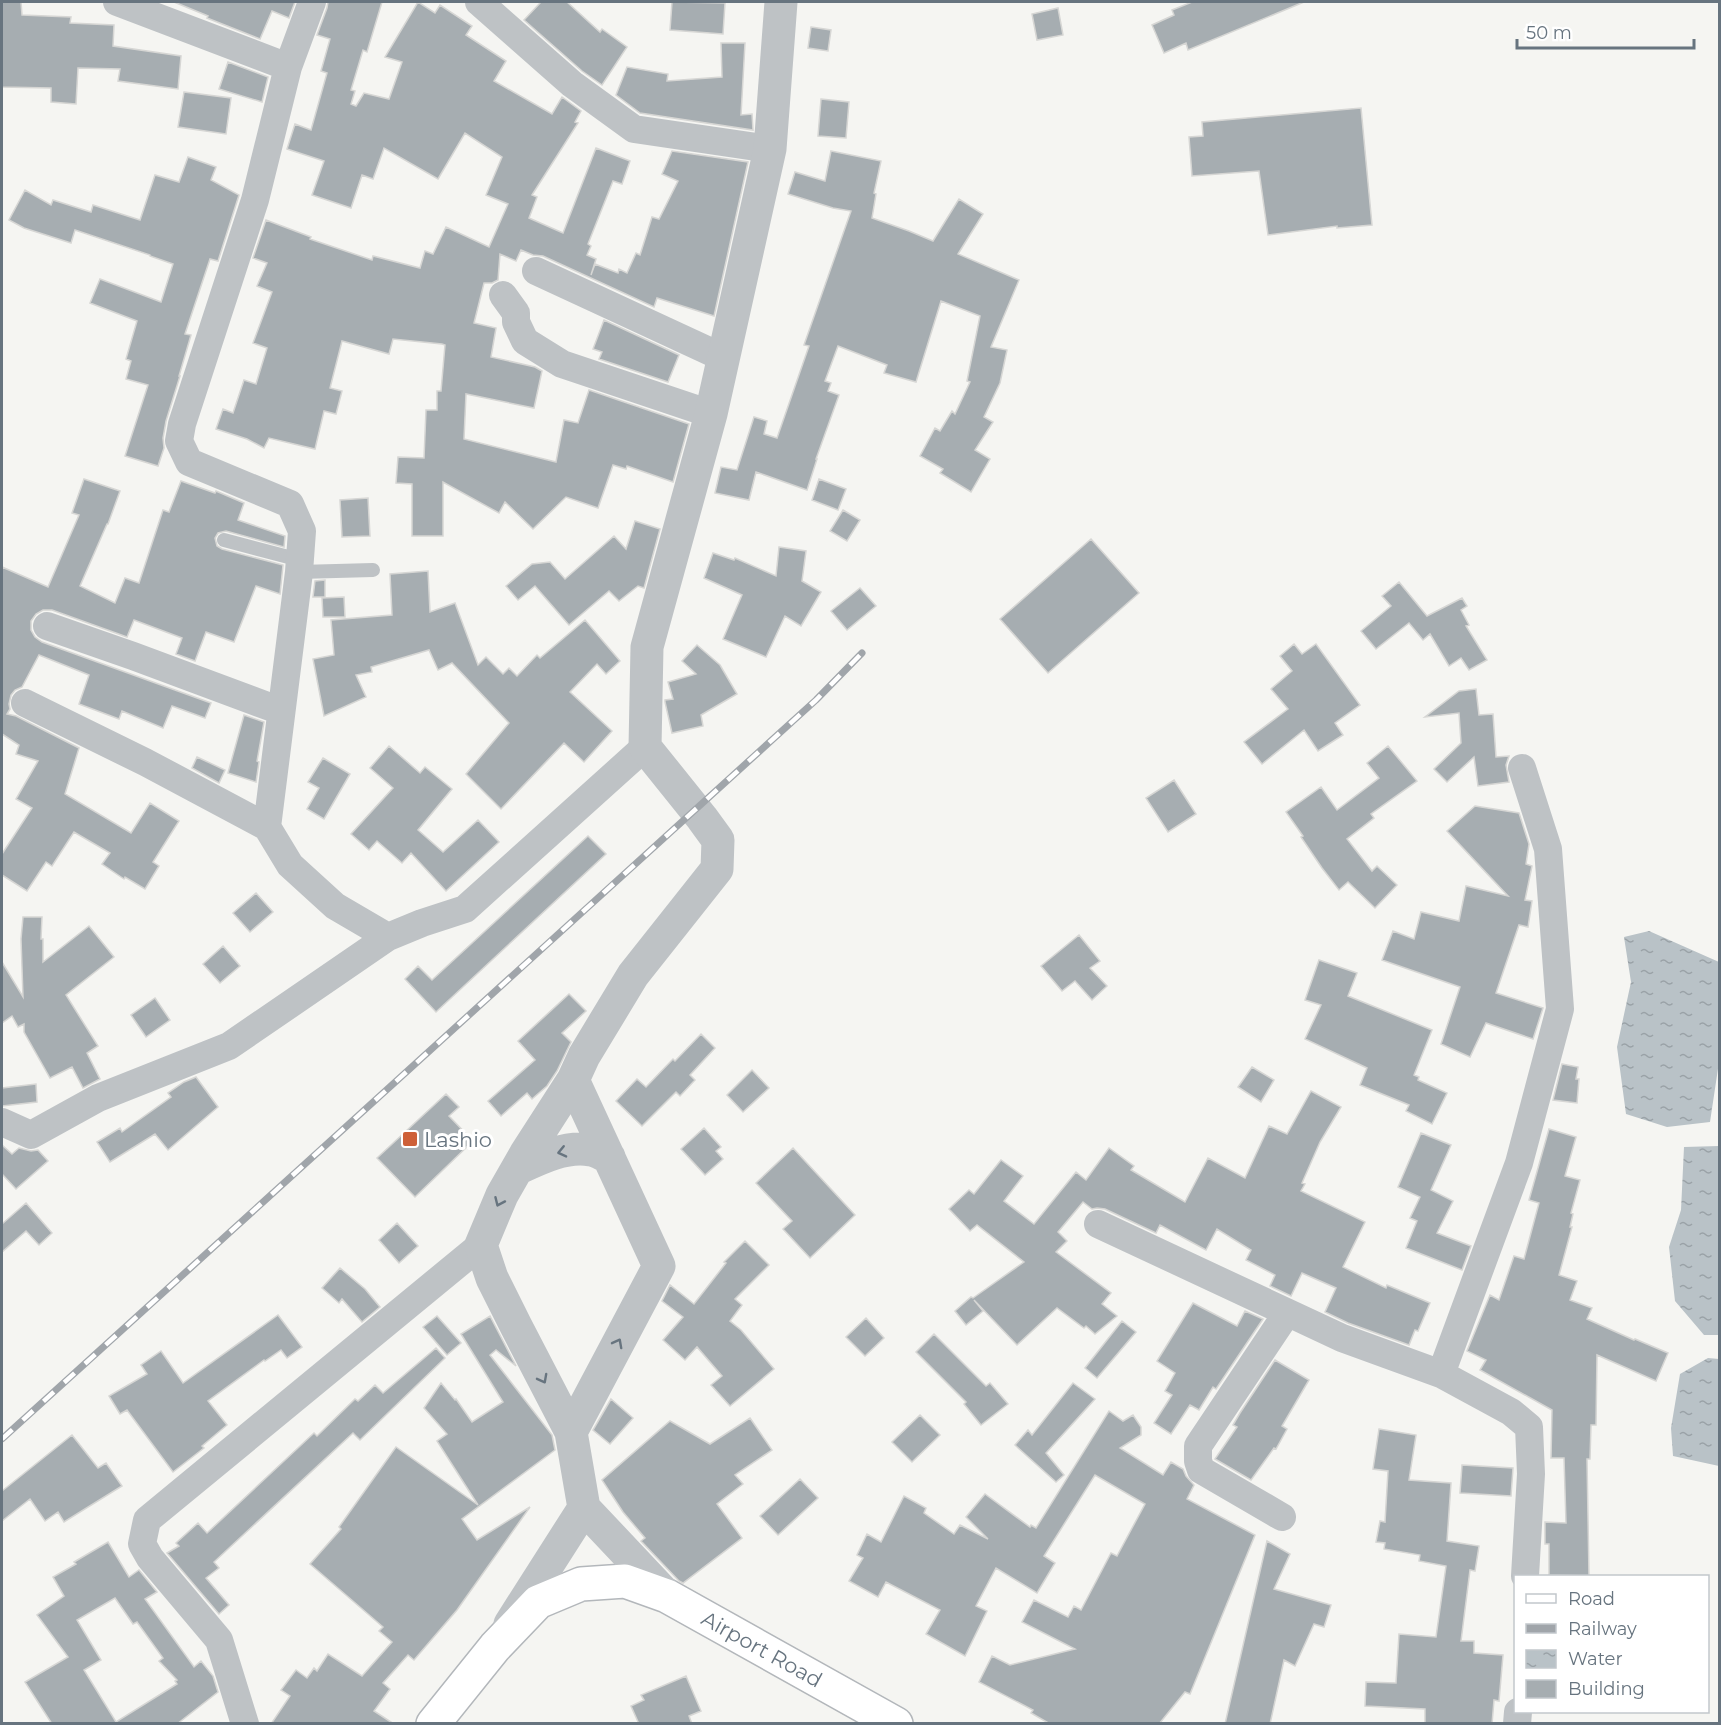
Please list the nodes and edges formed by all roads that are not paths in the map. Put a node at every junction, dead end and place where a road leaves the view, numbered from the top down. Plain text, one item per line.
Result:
1 (117, 2) edge
2 (312, 2) edge
3 (479, 2) edge
4 (782, 2) edge
5 (288, 67) junction
6 (770, 150) junction
7 (536, 271) dead end
8 (503, 296) dead end
9 (723, 358) junction
10 (711, 414) junction
11 (224, 540) dead end
12 (299, 566) junction
13 (373, 570) dead end
14 (47, 626) dead end
15 (25, 703) dead end
16 (281, 711) junction
17 (645, 747) junction
18 (1522, 768) dead end
19 (267, 827) junction
20 (388, 937) junction
21 (573, 1080) junction
22 (2, 1122) edge
23 (609, 1157) junction
24 (517, 1169) junction
25 (1098, 1224) dead end
26 (481, 1245) junction
27 (1287, 1313) junction
28 (1441, 1374) junction
29 (571, 1432) junction
30 (584, 1508) junction
31 (1282, 1517) dead end
32 (1525, 1575) edge
33 (667, 1596) junction
34 (495, 1647) junction
35 (245, 1724) edge
36 (433, 1724) edge
37 (896, 1724) edge

1 - 5 street
2 - 5 street
3 - 6 street
4 - 6 street
5 - 12 street
6 - 9 street
7 - 9 street
8 - 10 street
9 - 10 street
10 - 17 street
11 - 12 lane
12 - 13 lane
12 - 16 street
14 - 16 street
15 - 19 street
16 - 19 street
17 - 20 street
17 - 21 street
18 - 28 street
19 - 20 street
20 - 22 street
21 - 23 street
21 - 24 street
23 -> 24 street
29 -> 23 street
24 -> 26 street
25 - 27 street
26 -> 29 street
26 - 35 street
27 - 28 street
27 - 31 street
28 - 32 street
29 - 30 street
30 - 33 street
30 - 34 street
33 - 34 main road, Airport Road
33 - 37 main road, Airport Road
34 - 36 main road

